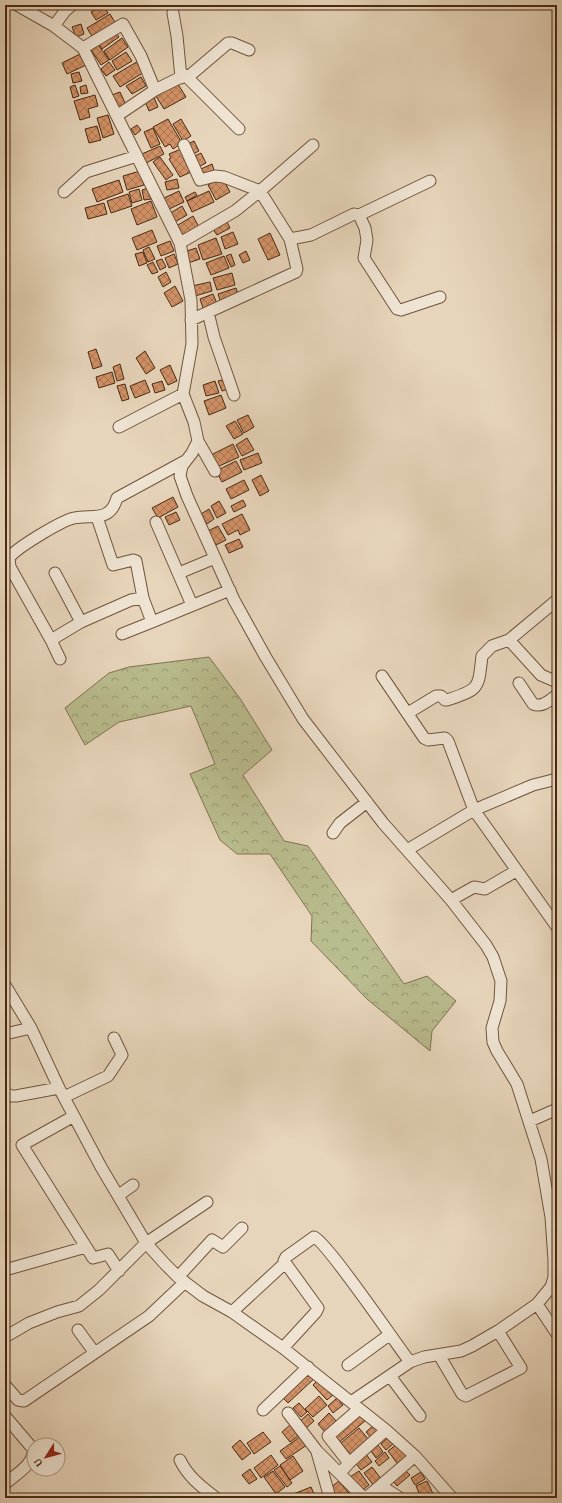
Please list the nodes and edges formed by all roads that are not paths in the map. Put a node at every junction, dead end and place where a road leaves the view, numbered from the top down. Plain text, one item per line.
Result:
1 (17, 5) edge
2 (72, 5) edge
3 (173, 13) dead end
4 (54, 26) junction
5 (84, 48) junction
6 (249, 50) dead end
7 (184, 77) junction
8 (155, 90) junction
9 (118, 115) junction
10 (239, 129) dead end
11 (184, 145) dead end
12 (313, 145) dead end
13 (137, 156) junction
14 (430, 181) dead end
15 (260, 191) junction
16 (64, 192) dead end
17 (359, 215) junction
18 (290, 239) junction
19 (180, 243) junction
20 (440, 298) dead end
21 (208, 312) junction
22 (191, 320) junction
23 (183, 394) junction
24 (234, 395) dead end
25 (119, 427) dead end
26 (198, 441) junction
27 (185, 461) junction
28 (215, 471) dead end
29 (97, 517) junction
30 (156, 522) dead end
31 (215, 558) junction
32 (55, 573) dead end
33 (179, 573) junction
34 (230, 590) junction
35 (143, 598) junction
36 (557, 600) edge
37 (192, 605) junction
38 (81, 622) junction
39 (152, 622) junction
40 (122, 634) dead end
41 (51, 640) junction
42 (509, 640) junction
43 (60, 659) dead end
44 (382, 676) dead end
45 (557, 682) edge
46 (519, 683) dead end
47 (557, 695) edge
48 (408, 713) junction
49 (557, 779) edge
50 (367, 802) junction
51 (474, 810) junction
52 (334, 833) dead end
53 (407, 850) junction
54 (516, 871) junction
55 (451, 900) junction
56 (557, 927) edge
57 (5, 985) edge
58 (31, 1028) junction
59 (5, 1034) edge
60 (114, 1038) dead end
61 (61, 1092) junction
62 (5, 1093) edge
63 (557, 1109) edge
64 (74, 1116) junction
65 (531, 1123) junction
66 (133, 1185) dead end
67 (119, 1195) junction
68 (207, 1202) dead end
69 (554, 1215) edge
70 (242, 1228) dead end
71 (146, 1243) junction
72 (86, 1247) junction
73 (285, 1263) junction
74 (5, 1270) edge
75 (119, 1271) junction
76 (181, 1279) junction
77 (554, 1285) edge
78 (537, 1304) junction
79 (232, 1312) junction
80 (78, 1330) dead end
81 (498, 1331) junction
82 (557, 1334) edge
83 (389, 1335) junction
84 (5, 1337) edge
85 (284, 1348) junction
86 (94, 1352) junction
87 (439, 1355) junction
88 (410, 1362) junction
89 (348, 1365) dead end
90 (308, 1367) junction
91 (390, 1376) junction
92 (5, 1385) edge
93 (355, 1405) junction
94 (263, 1410) dead end
95 (288, 1413) dead end
96 (5, 1416) edge
97 (420, 1416) dead end
98 (386, 1430) junction
99 (317, 1451) junction
100 (415, 1456) junction
101 (180, 1460) dead end
102 (349, 1463) junction
103 (340, 1473) junction
104 (5, 1484) edge
105 (381, 1486) junction
106 (216, 1498) edge
107 (330, 1498) edge
108 (365, 1498) edge
109 (400, 1498) edge
110 (452, 1498) edge

1 - 4 street
2 - 4 street
3 - 7 street
4 - 5 street
5 - 8 street
5 - 9 street
6 - 7 street
7 - 8 street
7 - 10 street
8 - 9 street
9 - 13 street
11 - 15 street
12 - 15 street
13 - 16 street
13 - 19 street
14 - 17 street
15 - 18 street
15 - 19 street
17 - 18 street
17 - 20 street
18 - 21 street
19 - 22 street
21 - 22 street
21 - 24 street
22 - 23 street
23 - 25 street
23 - 26 street
26 - 27 street
26 - 28 street
27 - 29 street
27 - 31 street
29 - 35 street
29 - 41 street
30 - 33 street
31 - 33 street
31 - 34 street
32 - 38 street
33 - 37 street
34 - 37 street
34 - 50 street
35 - 38 street
35 - 39 street
36 - 42 street
37 - 39 street
38 - 41 street
39 - 40 street
41 - 43 street
42 - 45 street
42 - 48 street
44 - 48 street
46 - 47 street
48 - 51 street
49 - 51 street
50 - 52 street
50 - 53 street
51 - 53 street
51 - 54 street
53 - 55 street
54 - 55 street
54 - 56 street
55 - 65 street
57 - 58 street
58 - 59 street
58 - 61 street
60 - 61 street
61 - 62 street
61 - 64 street
63 - 65 street
64 - 67 street
64 - 72 street
65 - 69 street
66 - 67 street
67 - 71 street
68 - 71 street
69 - 77 street
70 - 76 street
71 - 75 street
71 - 76 street
72 - 74 street
72 - 75 street
73 - 79 street
73 - 83 street
73 - 85 street
75 - 84 street
76 - 79 street
76 - 86 street
77 - 78 street
78 - 81 street
78 - 82 street
79 - 85 street
80 - 86 street
81 - 87 street
81 - 87 street
83 - 88 street
83 - 89 street
85 - 90 street
86 - 92 street
87 - 88 street
88 - 91 street
90 - 93 street
90 - 94 street
91 - 93 street
91 - 97 street
93 - 98 street
93 - 102 street
95 - 99 street
96 - 104 street
98 - 100 street
98 - 102 street
99 - 103 street
99 - 107 street
100 - 105 street
100 - 110 street
101 - 106 street
102 - 103 street
103 - 108 street
105 - 108 street
105 - 109 street

